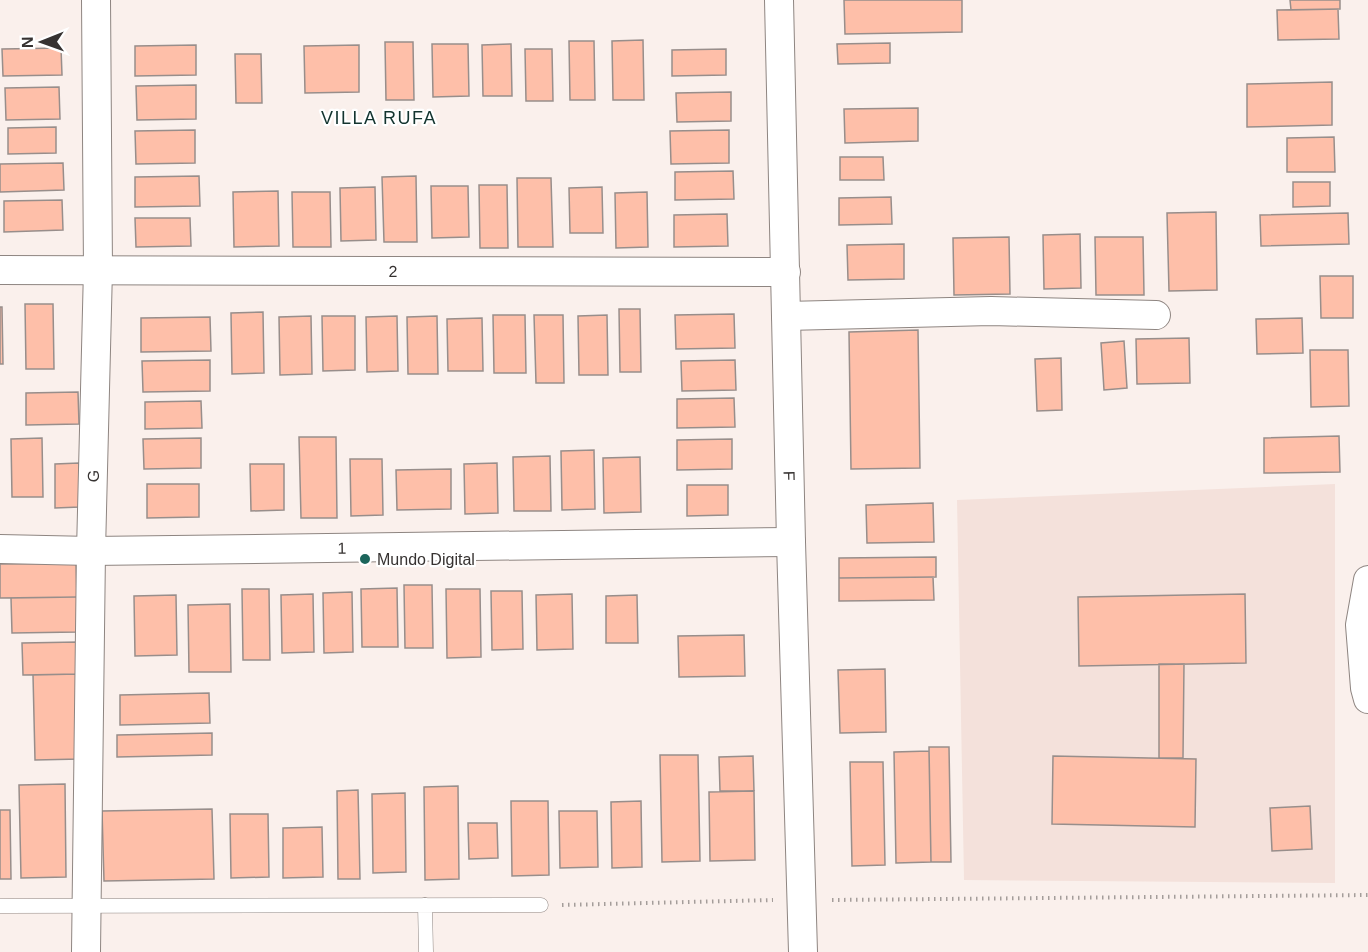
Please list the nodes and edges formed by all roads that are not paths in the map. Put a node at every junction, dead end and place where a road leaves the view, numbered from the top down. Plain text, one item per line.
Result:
1 (96, 0) edge
2 (779, 0) edge
3 (98, 269) junction
4 (0, 270) edge
5 (786, 272) junction
6 (1156, 315) dead end
7 (786, 316) junction
8 (791, 542) junction
9 (0, 549) edge
10 (91, 551) junction
11 (1368, 580) edge
12 (1368, 699) edge
13 (425, 905) junction
14 (541, 905) road end
15 (0, 906) edge
16 (86, 906) junction
17 (86, 952) edge
18 (426, 952) edge
19 (803, 952) edge

1 - 3 street, G
2 - 5 street, F
3 - 4 street, 2
3 - 5 street, 2
3 - 10 street, G
5 - 7 street, F
6 - 7 street
7 - 8 street, F
8 - 10 street, 1
8 - 19 street, F
9 - 10 street, 1
10 - 16 street, G
11 - 12 street
13 - 14 lane
13 - 16 lane
13 - 18 lane
15 - 16 lane
16 - 17 street, G

